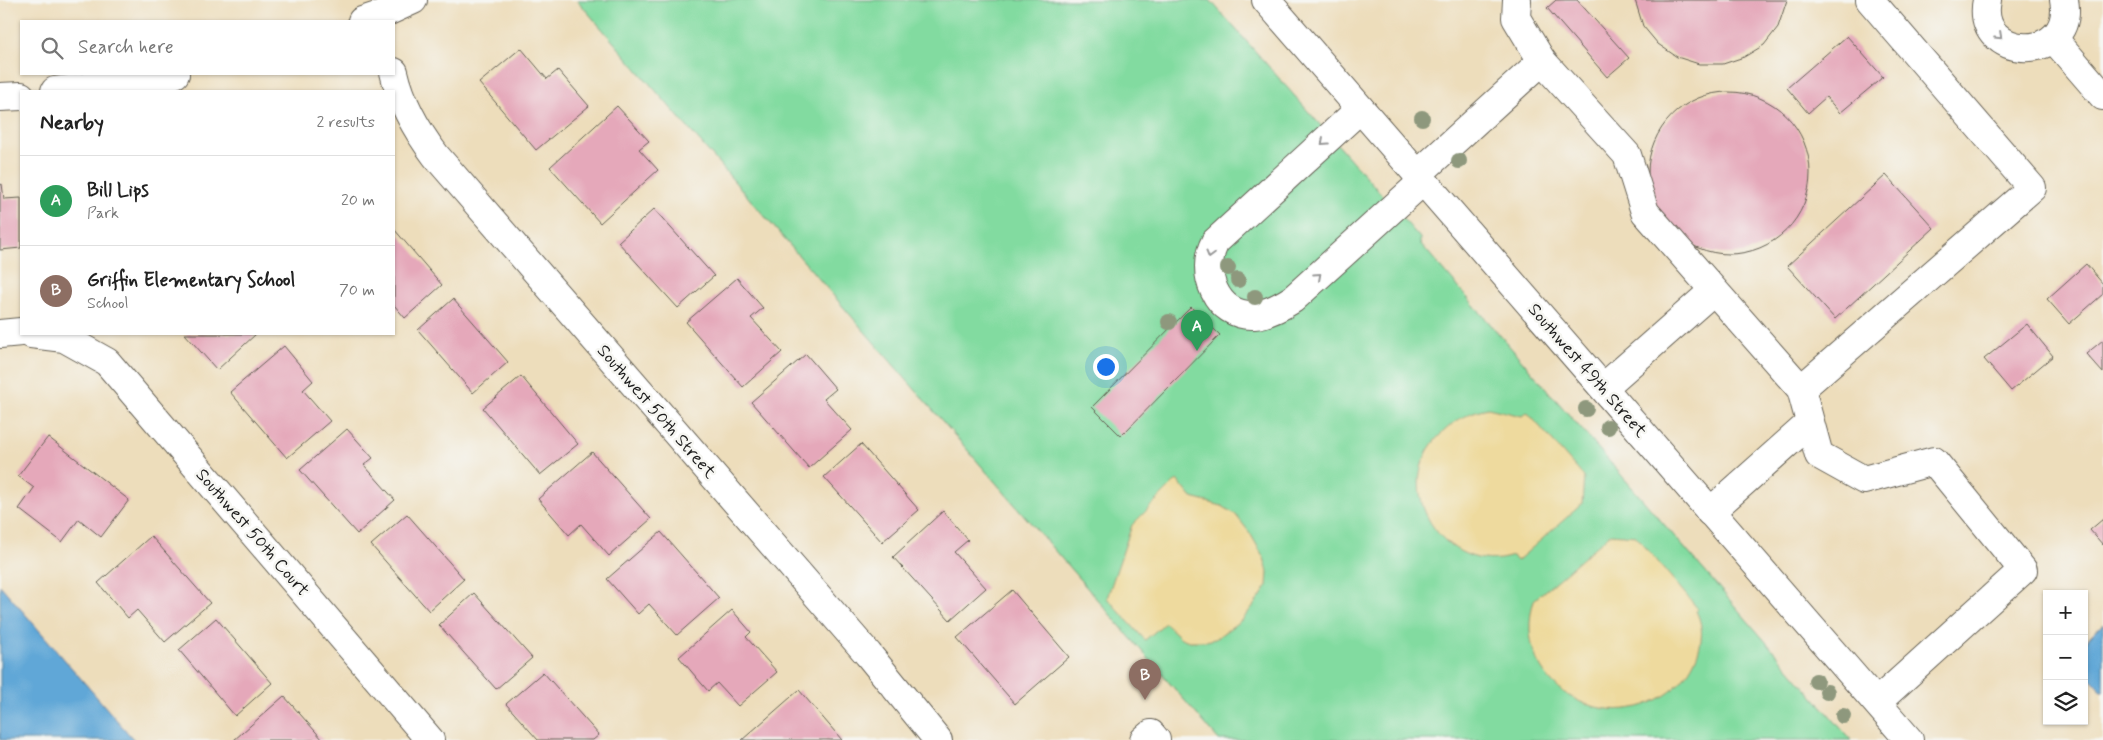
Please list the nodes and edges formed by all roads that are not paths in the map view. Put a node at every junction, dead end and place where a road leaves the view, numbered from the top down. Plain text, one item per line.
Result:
1 (413, 0) edge
2 (1266, 0) edge
3 (1517, 0) edge
4 (1870, 0) edge
5 (1987, 0) edge
6 (2064, 0) edge
7 (375, 19) edge
8 (2053, 38) junction
9 (1542, 61) junction
10 (168, 75) edge
11 (395, 75) edge
12 (62, 90) edge
13 (20, 96) edge
14 (2103, 96) edge
15 (0, 97) edge
16 (1360, 109) junction
17 (1420, 178) junction
18 (1714, 290) junction
19 (20, 332) edge
20 (0, 334) edge
21 (39, 335) edge
22 (1604, 387) junction
23 (1801, 388) junction
24 (1810, 424) junction
25 (1710, 512) junction
26 (1877, 702) junction
27 (430, 740) edge
28 (938, 740) edge
29 (1144, 740) edge
30 (1156, 740) edge
31 (1909, 740) edge

1 - 7 street
2 - 16 street, Southwest 49th Street
3 - 9 street
4 - 23 street
5 -> 8 street
6 - 8 street
8 - 14 street
9 - 17 street
9 - 18 street
10 - 12 street
11 - 28 street, Southwest 50th Street
13 - 15 street
16 - 17 street, Southwest 49th Street
16 -> 17 street
17 - 22 street, Southwest 49th Street
18 - 22 street
18 - 23 street
19 - 20 street
21 - 27 street, Southwest 50th Court
22 - 25 street, Southwest 49th Street
23 - 24 street
24 - 25 street
24 - 26 street
25 - 26 street, Southwest 49th Street
26 - 31 street, Southwest 49th Street
29 - 30 street

